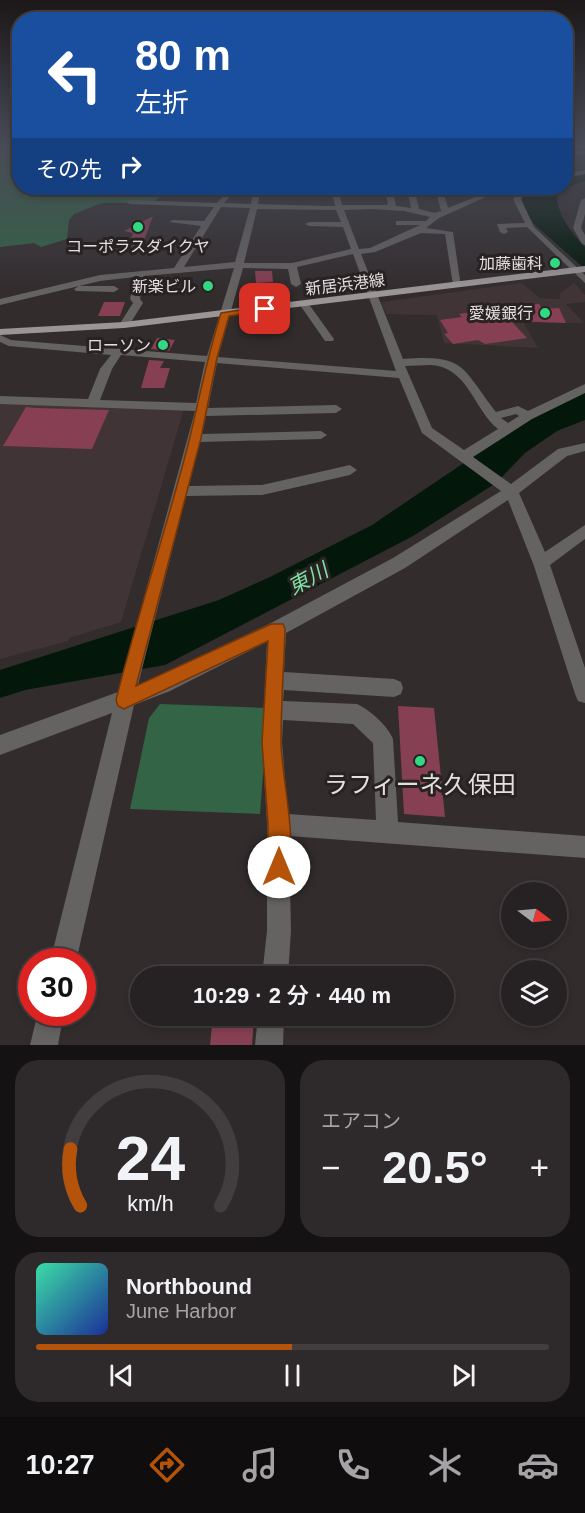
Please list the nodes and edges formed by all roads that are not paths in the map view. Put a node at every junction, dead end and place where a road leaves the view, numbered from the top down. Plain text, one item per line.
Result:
1 (229, 195) edge
2 (256, 195) edge
3 (336, 195) edge
4 (390, 195) edge
5 (412, 195) edge
6 (440, 195) edge
7 (487, 195) edge
8 (519, 195) edge
9 (585, 200) edge
10 (130, 202) dead end
11 (219, 206) junction
12 (253, 207) junction
13 (339, 207) junction
14 (374, 207) junction
15 (392, 207) junction
16 (415, 209) junction
17 (445, 213) junction
18 (436, 216) junction
19 (380, 219) dead end
20 (173, 222) dead end
21 (399, 223) dead end
22 (428, 223) junction
23 (207, 224) junction
24 (309, 224) dead end
25 (346, 225) junction
26 (529, 225) junction
27 (386, 228) dead end
28 (419, 230) junction
29 (504, 232) dead end
30 (396, 240) junction
31 (585, 242) edge
32 (356, 252) junction
33 (135, 264) dead end
34 (238, 265) junction
35 (292, 266) junction
36 (579, 270) edge
37 (176, 272) junction
38 (140, 275) junction
39 (121, 276) junction
40 (585, 280) edge
41 (79, 284) junction
42 (296, 284) dead end
43 (458, 285) junction
44 (114, 289) junction
45 (374, 296) junction
46 (110, 300) dead end
47 (0, 302) edge
48 (306, 305) junction
49 (225, 313) junction
50 (124, 325) junction
51 (0, 332) edge
52 (0, 338) edge
53 (329, 339) dead end
54 (119, 351) junction
55 (212, 358) junction
56 (399, 363) junction
57 (403, 375) junction
58 (585, 388) edge
59 (0, 400) edge
60 (93, 403) junction
61 (202, 409) junction
62 (336, 409) dead end
63 (528, 416) junction
64 (491, 417) junction
65 (507, 429) junction
66 (321, 435) dead end
67 (195, 438) junction
68 (585, 447) edge
69 (466, 456) junction
70 (350, 470) dead end
71 (507, 488) junction
72 (180, 491) junction
73 (585, 531) edge
74 (541, 563) junction
75 (277, 629) junction
76 (275, 680) junction
77 (394, 688) dead end
78 (126, 693) junction
79 (585, 694) edge
80 (273, 710) junction
81 (0, 745) edge
82 (278, 824) junction
83 (388, 832) junction
84 (585, 848) edge
85 (66, 948) edge
86 (276, 966) edge
87 (48, 1026) edge
88 (270, 1026) edge
89 (44, 1045) edge
90 (268, 1045) edge

1 - 11 street
2 - 12 street
3 - 13 street
4 - 15 street
5 - 16 street
6 - 17 street
7 - 17 street
8 - 26 street
9 - 31 street
10 - 11 street
11 - 12 street
11 - 23 street
12 - 13 street
12 - 34 street
13 - 14 street
13 - 25 street
14 - 15 street
14 - 19 street
15 - 16 street
16 - 18 street
17 - 18 street
18 - 22 street
20 - 23 street
21 - 22 street
22 - 28 street
23 - 37 street
24 - 25 street
25 - 32 street
26 - 29 street
26 - 36 street
27 - 30 street
28 - 30 street
28 - 43 street
30 - 32 street
32 - 35 street
32 - 45 street
33 - 39 street
34 - 35 street
34 - 37 street
34 - 49 street
35 - 42 street
36 - 40 street
36 - 43 main road, 新居浜港線
37 - 38 street
38 - 39 street
38 - 50 street
39 - 41 street
39 - 44 street
41 - 44 street
41 - 47 street
43 - 45 main road, 新居浜港線
44 - 46 street
45 - 48 main road, 新居浜港線
45 - 56 street
48 - 49 main road, 新居浜港線
48 - 53 street
49 - 50 main road, 新居浜港線
49 - 55 street
50 - 51 main road, 新居浜港線
52 - 54 street
54 - 55 street
54 - 60 street
55 - 57 street
55 - 61 street
56 - 57 street
56 - 64 street
57 - 69 street
58 - 63 street
59 - 60 street
60 - 61 street
61 - 62 street
61 - 67 street
63 - 64 street
63 - 65 street
64 - 65 street
65 - 69 street
66 - 67 street
67 - 72 street
68 - 71 street
69 - 71 street
70 - 72 street
71 - 74 street
71 - 75 street
72 - 78 street
73 - 74 street
74 - 79 street
75 - 76 street
75 - 78 street
76 - 77 street
76 - 80 street
78 - 81 street
78 - 85 street
80 - 82 street
80 - 83 street
82 - 83 street
82 - 86 street
83 - 84 street
87 - 89 street
88 - 90 street

